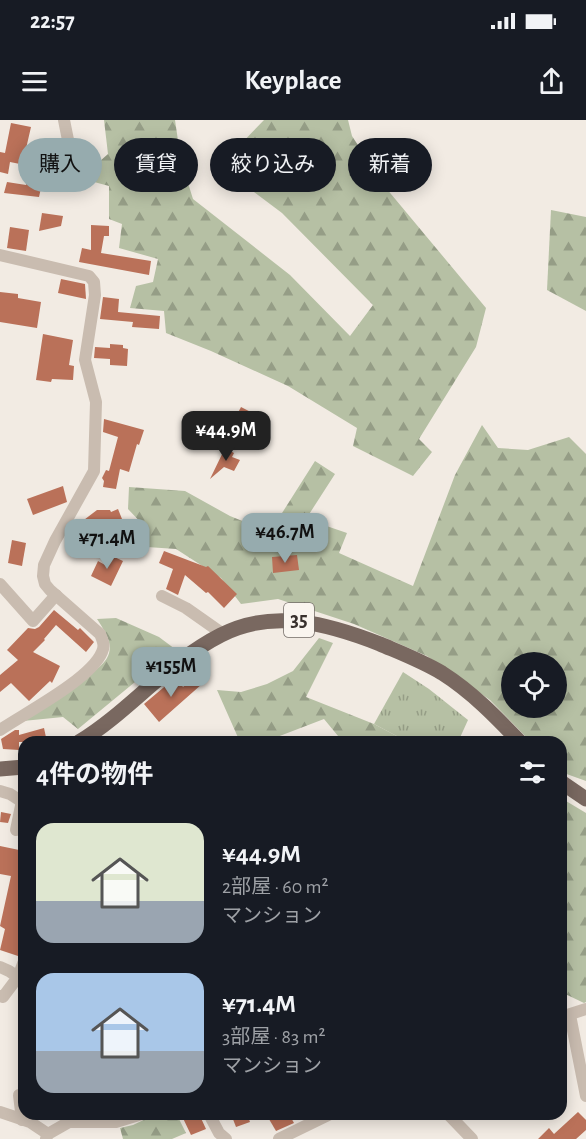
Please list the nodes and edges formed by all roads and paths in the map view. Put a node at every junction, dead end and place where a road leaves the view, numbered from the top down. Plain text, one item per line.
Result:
1 (64, 120) edge
2 (68, 138) edge
3 (0, 255) edge
4 (0, 584) edge
5 (56, 595) junction
6 (162, 596) dead end
7 (223, 634) junction
8 (0, 729) edge
9 (89, 736) edge
10 (514, 736) edge
11 (18, 768) edge
12 (0, 769) edge
13 (567, 786) edge
14 (0, 791) edge
15 (18, 799) edge
16 (586, 799) edge
17 (18, 822) edge
18 (16, 830) dead end
19 (0, 967) edge
20 (18, 977) joint
21 (0, 996) edge
22 (586, 1009) edge
23 (567, 1016) edge
24 (567, 1020) edge
25 (586, 1096) edge
26 (0, 1112) edge
27 (18, 1119) edge
28 (22, 1120) edge
29 (122, 1120) edge
30 (212, 1120) edge
31 (318, 1120) edge
32 (454, 1120) edge
33 (47, 1136) edge
34 (226, 1139) edge
35 (279, 1139) edge
36 (472, 1139) edge

1 - 2 street
3 - 5 street
4 - 5 street
5 - 8 street
6 - 7 street
7 - 9 main road, 35
7 - 10 main road, 35
11 - 12 main road
13 - 16 main road
14 - 15 street
17 - 18 street
19 - 20 street
20 - 21 street
22 - 23 street
24 - 25 street
26 - 27 street
28 - 33 street
29 - 33 street
30 - 34 street
31 - 35 street
32 - 36 street

